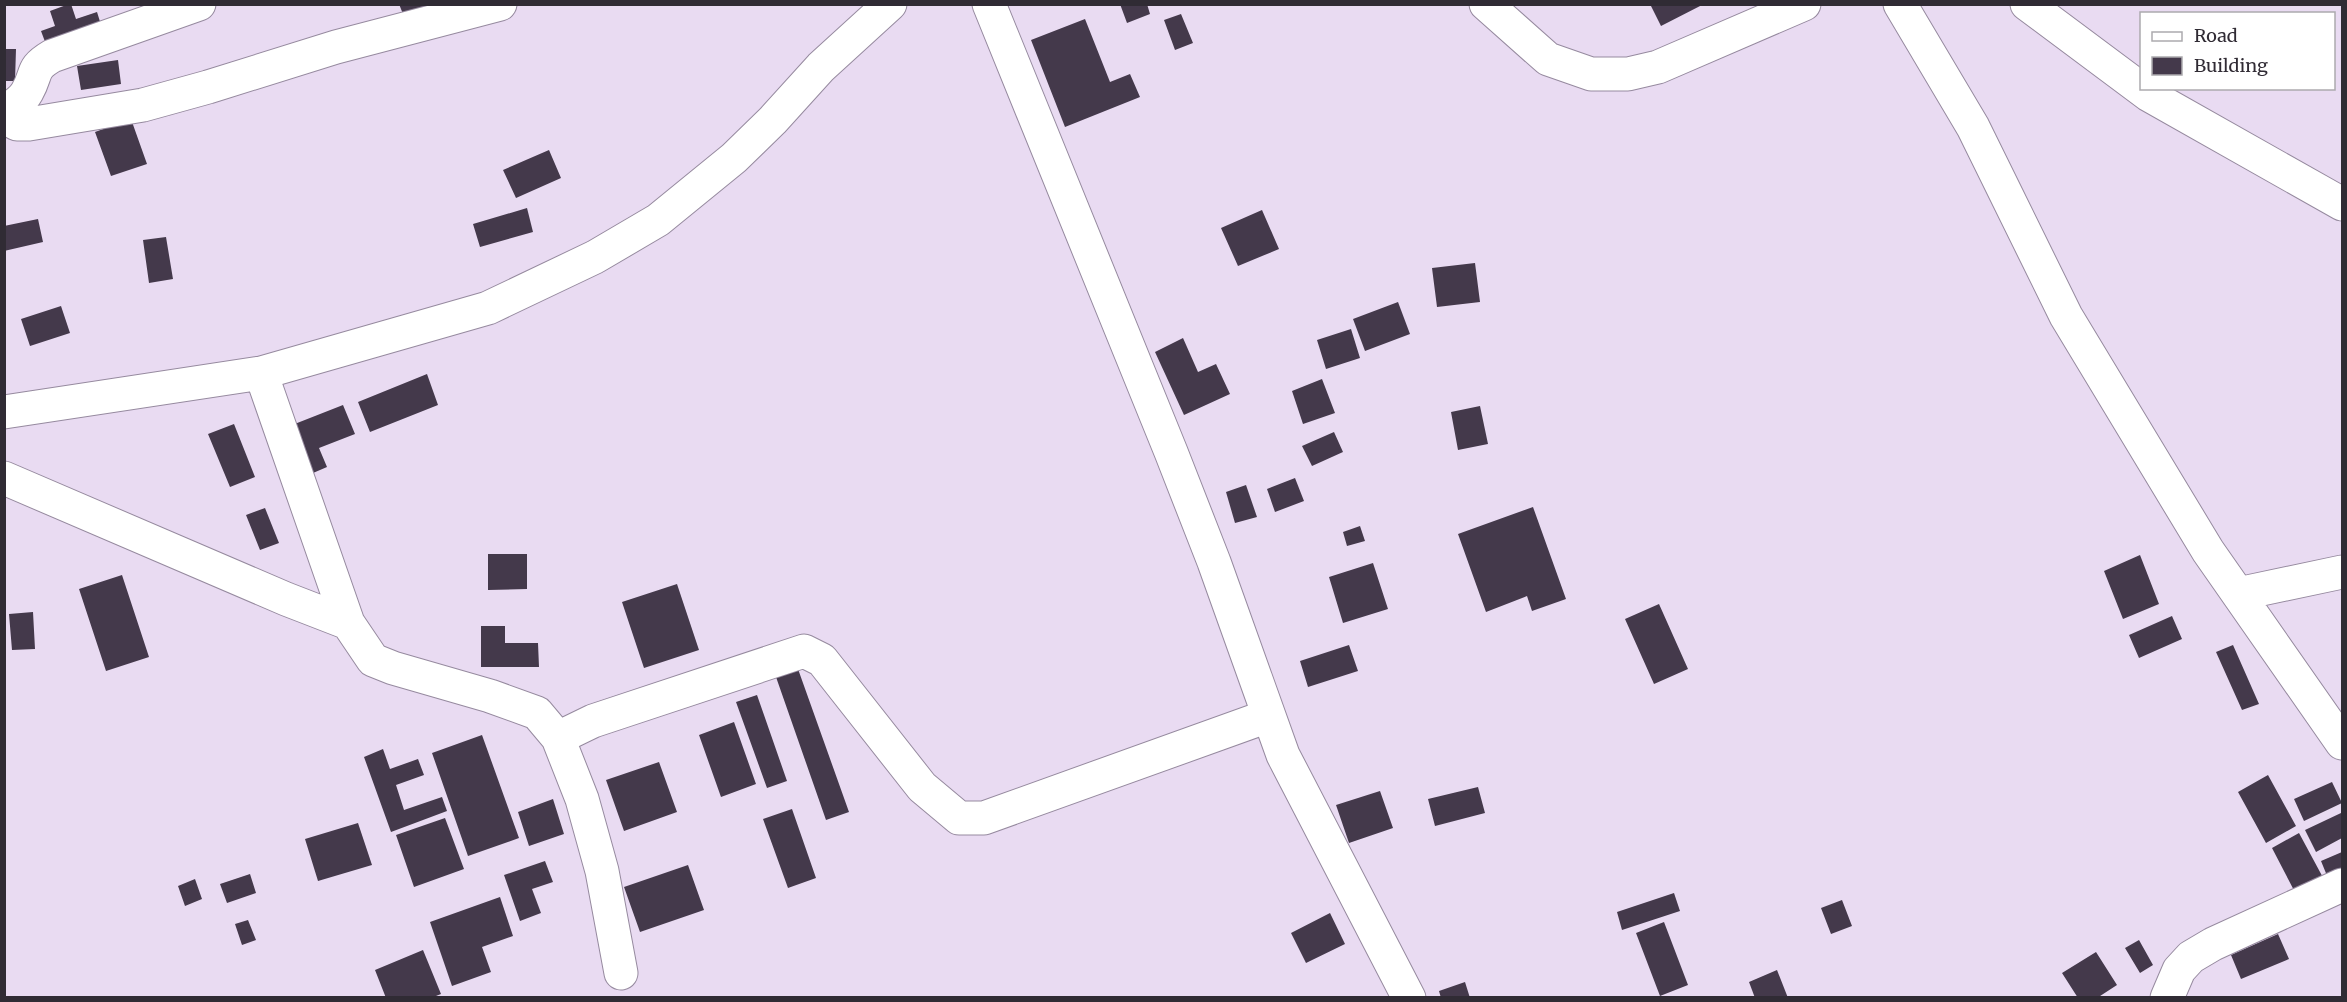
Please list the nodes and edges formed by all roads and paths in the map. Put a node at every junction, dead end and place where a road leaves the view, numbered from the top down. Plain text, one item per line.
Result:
1 (200, 4) edge
2 (500, 4) edge
3 (890, 4) edge
4 (989, 4) edge
5 (1486, 4) edge
6 (1804, 4) edge
7 (1900, 4) edge
8 (2027, 4) edge
9 (2140, 88) edge
10 (2142, 90) edge
11 (4, 112) edge
12 (4, 117) edge
13 (2343, 204) edge
14 (261, 373) junction
15 (4, 412) edge
16 (4, 477) edge
17 (2343, 572) edge
18 (2238, 594) junction
19 (348, 622) junction
20 (1268, 716) junction
21 (558, 738) junction
22 (2343, 743) edge
23 (2343, 885) edge
24 (621, 973) dead end
25 (1409, 998) edge
26 (2167, 998) edge

1 - 11 street
2 - 12 street
3 - 14 street
4 - 20 street
5 - 6 street
7 - 18 street
8 - 9 street
10 - 13 street
14 - 15 street
14 - 19 street
16 - 19 street
17 - 18 street
18 - 22 street
19 - 21 street
20 - 21 street
20 - 25 street
21 - 24 street
23 - 26 street

